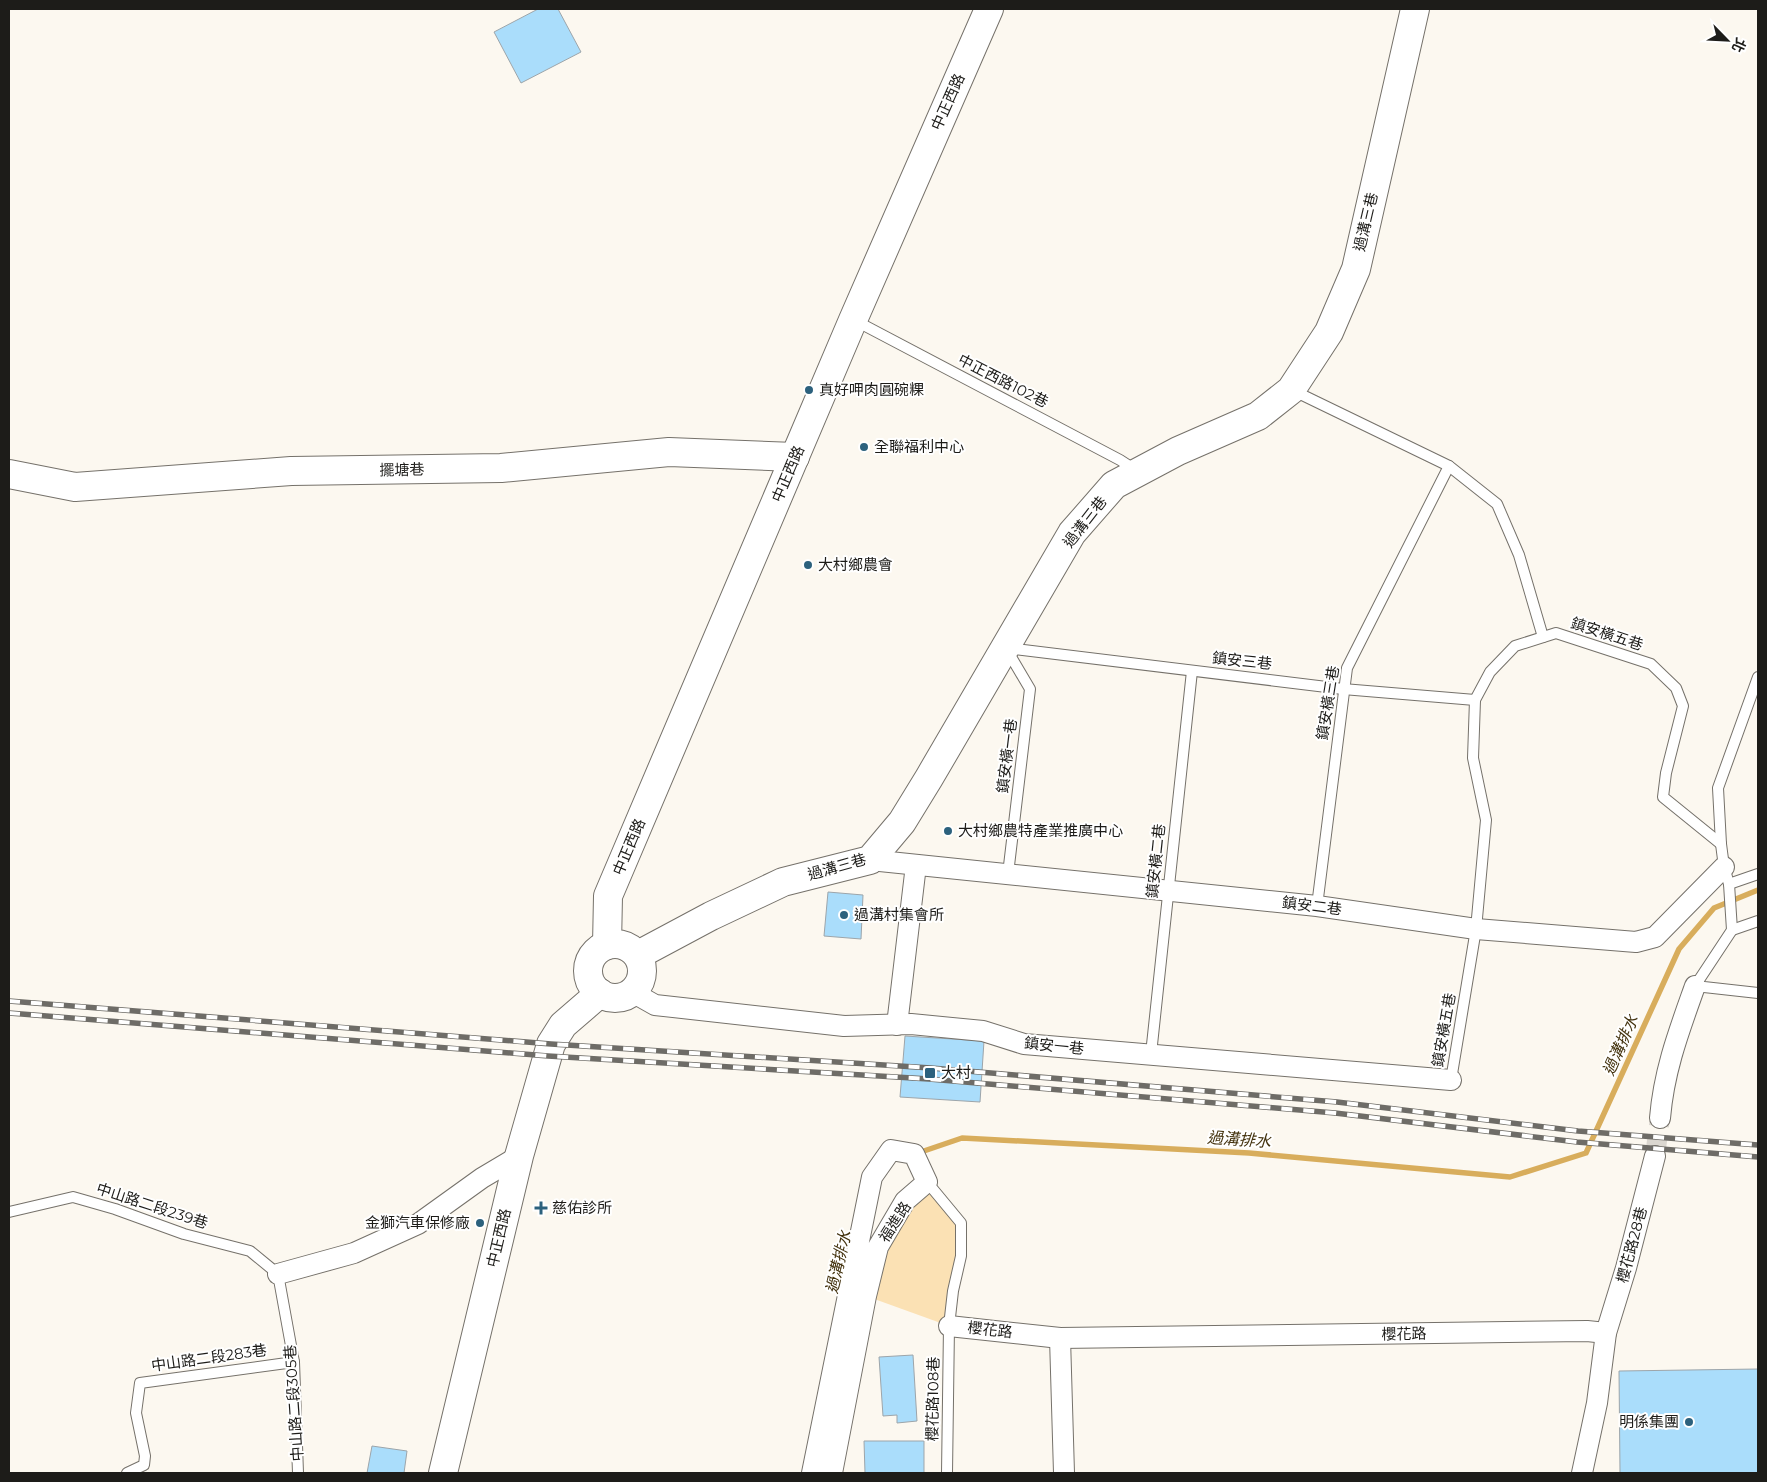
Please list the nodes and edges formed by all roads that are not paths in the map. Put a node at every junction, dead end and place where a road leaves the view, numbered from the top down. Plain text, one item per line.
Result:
1 (989, 9) edge
2 (1415, 9) edge
3 (853, 320) junction
4 (1291, 390) junction
5 (795, 457) junction
6 (1449, 466) junction
7 (1138, 472) junction
8 (9, 474) edge
9 (1543, 637) junction
10 (1006, 647) junction
11 (1192, 671) junction
12 (1758, 677) edge
13 (1343, 689) junction
14 (1475, 700) junction
15 (1721, 844) junction
16 (870, 860) junction
17 (916, 865) junction
18 (1008, 874) junction
19 (1758, 874) edge
20 (1726, 875) junction
21 (1167, 890) junction
22 (1317, 906) junction
23 (1758, 920) edge
24 (1476, 929) junction
25 (1732, 930) junction
26 (608, 945) junction
27 (638, 955) junction
28 (1696, 986) junction
29 (632, 992) junction
30 (600, 993) junction
31 (1758, 993) edge
32 (897, 1025) junction
33 (1151, 1054) junction
34 (1451, 1080) joint
35 (1660, 1118) tunnel mouth
36 (519, 1156) junction
37 (1655, 1156) tunnel mouth
38 (927, 1182) junction
39 (9, 1212) edge
40 (278, 1274) junction
41 (949, 1326) junction
42 (1606, 1333) junction
43 (1060, 1338) junction
44 (294, 1362) junction
45 (127, 1473) edge
46 (298, 1473) edge
47 (443, 1473) edge
48 (812, 1473) edge
49 (832, 1473) edge
50 (947, 1473) edge
51 (1064, 1473) edge
52 (1582, 1473) edge

1 - 3 street, 中正西路
2 - 4 street, 過溝三巷
3 - 5 street, 中正西路
3 - 7 lane, 中正西路102巷
4 - 6 lane
4 - 7 street, 過溝三巷
5 - 8 street, 擺塘巷
5 - 26 street, 中正西路
6 - 9 lane
6 - 13 lane, 鎮安橫三巷
7 - 10 street, 過溝三巷
9 - 14 lane, 鎮安橫五巷
9 - 15 lane, 鎮安橫五巷
10 - 11 lane, 鎮安三巷
10 - 16 street, 過溝三巷
10 - 18 lane, 鎮安橫一巷
11 - 13 lane, 鎮安三巷
11 - 21 lane, 鎮安橫二巷
12 - 15 lane
13 - 14 lane, 鎮安三巷
13 - 22 lane, 鎮安橫三巷
14 - 24 lane, 鎮安橫五巷
15 - 20 lane
16 - 17 street, 鎮安二巷
16 - 27 street, 過溝三巷
17 - 18 street, 鎮安二巷
17 - 32 street
18 - 21 street, 鎮安二巷
19 - 20 lane
20 - 24 street, 鎮安二巷
20 - 25 lane
21 - 22 street, 鎮安二巷
21 - 33 lane, 鎮安橫二巷
22 - 24 street, 鎮安二巷
23 - 25 lane
24 - 34 lane, 鎮安橫五巷
25 - 28 lane
26 - 27 street
26 - 30 street
27 - 29 street
28 - 31 lane
28 - 35 street
29 - 30 street
29 - 32 street, 鎮安一巷
30 - 36 street, 中正西路
32 - 33 street, 鎮安一巷
33 - 34 street, 鎮安一巷
36 - 40 street
36 - 47 street, 中正西路
37 - 42 street, 櫻花路28巷
38 - 41 lane, 櫻花路108巷
38 - 48 street, 福進路
38 - 49 street, 福進路
39 - 40 lane, 中山路二段239巷
40 - 44 lane, 中山路二段305巷
41 - 43 street, 櫻花路
41 - 50 lane, 櫻花路108巷
42 - 43 street, 櫻花路
42 - 52 street
43 - 51 street
44 - 45 lane, 中山路二段283巷
44 - 46 lane, 中山路二段305巷

